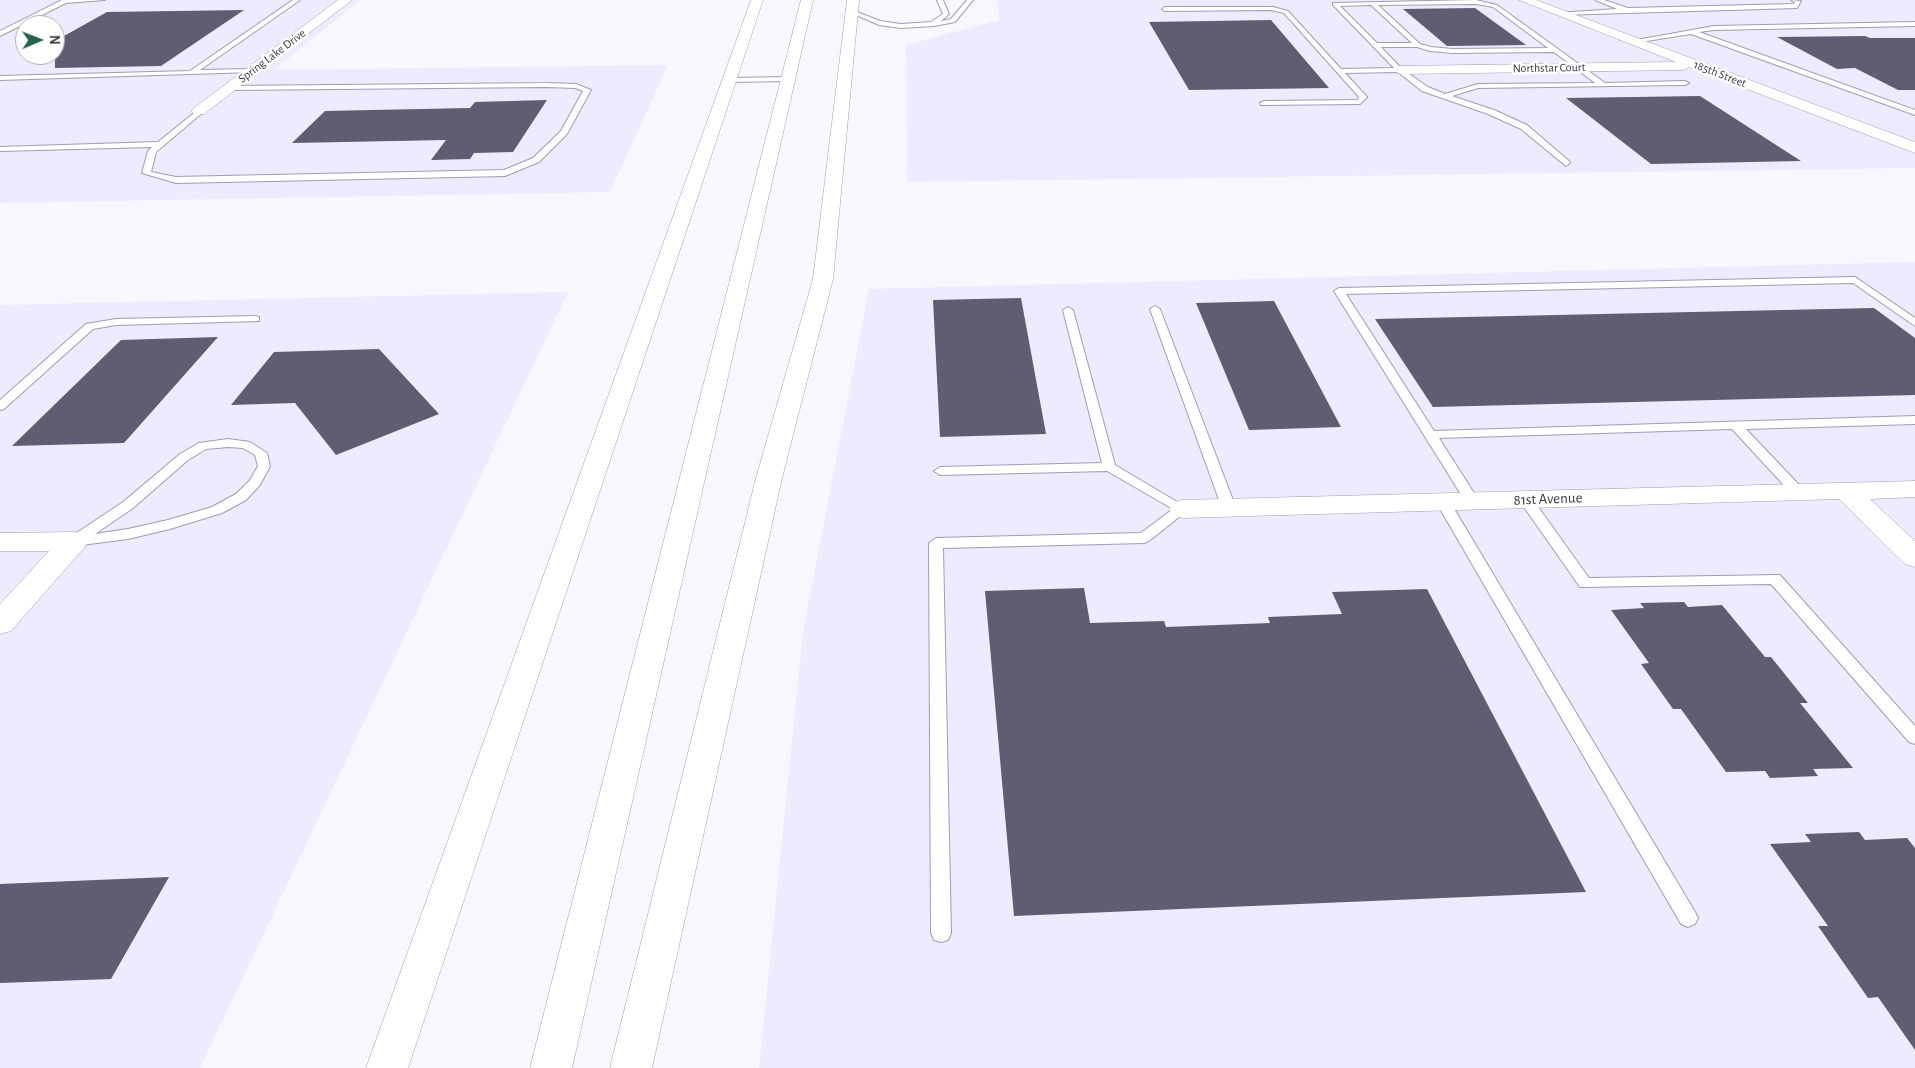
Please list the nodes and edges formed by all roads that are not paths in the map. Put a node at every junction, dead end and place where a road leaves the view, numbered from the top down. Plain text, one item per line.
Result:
1 (102, 0) edge
2 (296, 0) edge
3 (346, 0) edge
4 (757, 0) edge
5 (807, 0) edge
6 (940, 0) edge
7 (970, 0) edge
8 (1525, 0) edge
9 (1598, 0) edge
10 (1794, 0) edge
11 (1373, 4) junction
12 (853, 6) edge
13 (1165, 9) dead end
14 (1627, 10) junction
15 (1559, 13) junction
16 (933, 24) junction
17 (1915, 24) edge
18 (1691, 32) junction
19 (0, 34) edge
20 (1634, 41) junction
21 (1375, 45) junction
22 (1418, 45) junction
23 (1554, 50) junction
24 (1697, 65) junction
25 (1580, 68) junction
26 (1400, 70) junction
27 (252, 71) junction
28 (1339, 71) junction
29 (194, 72) junction
30 (0, 78) edge
31 (789, 79) junction
32 (729, 80) junction
33 (1685, 83) dead end
34 (1603, 85) junction
35 (229, 88) junction
36 (1445, 96) junction
37 (1264, 103) dead end
38 (199, 111) joint
39 (1915, 113) edge
40 (160, 144) junction
41 (1915, 148) edge
42 (0, 149) edge
43 (1566, 163) dead end
44 (1155, 309) dead end
45 (1068, 310) dead end
46 (255, 319) dead end
47 (1915, 323) edge
48 (0, 406) edge
49 (1915, 420) edge
50 (1736, 426) junction
51 (1430, 435) junction
52 (1109, 467) junction
53 (940, 471) dead end
54 (1915, 489) edge
55 (1846, 491) junction
56 (1798, 492) junction
57 (1526, 500) junction
58 (1472, 501) junction
59 (1443, 502) junction
60 (1229, 508) junction
61 (1182, 509) junction
62 (74, 541) junction
63 (0, 542) edge
64 (1915, 557) edge
65 (5, 611) edge
66 (1915, 737) edge
67 (1688, 918) dead end
68 (941, 933) dead end
69 (387, 1068) edge
70 (551, 1068) edge
71 (631, 1068) edge

1 - 19 lane
2 - 29 lane
3 - 27 main road, Spring Lake Drive
4 - 32 main road
5 - 31 main road
6 - 16 lane
7 - 16 lane
8 - 15 main road, 185th Street
9 - 14 lane
10 - 14 lane
11 - 21 lane
11 - 22 lane
11 - 23 lane
12 - 16 lane
12 - 71 main road
13 - 28 lane
14 - 15 lane
15 - 20 main road, 185th Street
17 - 18 lane
18 - 20 lane
18 - 39 lane
20 - 24 main road, 185th Street
21 - 22 lane
21 - 26 lane
22 - 23 lane
23 - 25 lane
24 - 25 main road, Northstar Court
24 - 41 main road, 185th Street
25 - 26 main road, Northstar Court
25 - 34 lane
26 - 28 lane
26 - 36 lane
27 - 29 lane
27 - 35 main road, Spring Lake Drive
28 - 37 lane
29 - 30 lane
31 - 32 lane
31 - 70 main road
32 - 69 main road
33 - 34 lane
34 - 36 lane
35 - 38 main road, Spring Lake Drive
35 - 40 lane
36 - 43 lane
38 - 40 lane
40 - 42 lane
44 - 60 lane
45 - 52 lane
46 - 48 lane
47 - 51 lane
49 - 50 lane
50 - 51 lane
50 - 56 lane
51 - 58 lane
52 - 53 lane
52 - 61 lane
54 - 55 main road, 81st Avenue
55 - 56 main road, 81st Avenue
55 - 64 main road
56 - 57 main road, 81st Avenue
57 - 58 main road, 81st Avenue
57 - 66 lane
58 - 59 main road, 81st Avenue
59 - 60 main road, 81st Avenue
59 - 67 lane
60 - 61 main road, 81st Avenue
61 - 68 lane
62 - 62 lane
62 - 63 main road
62 - 65 main road

